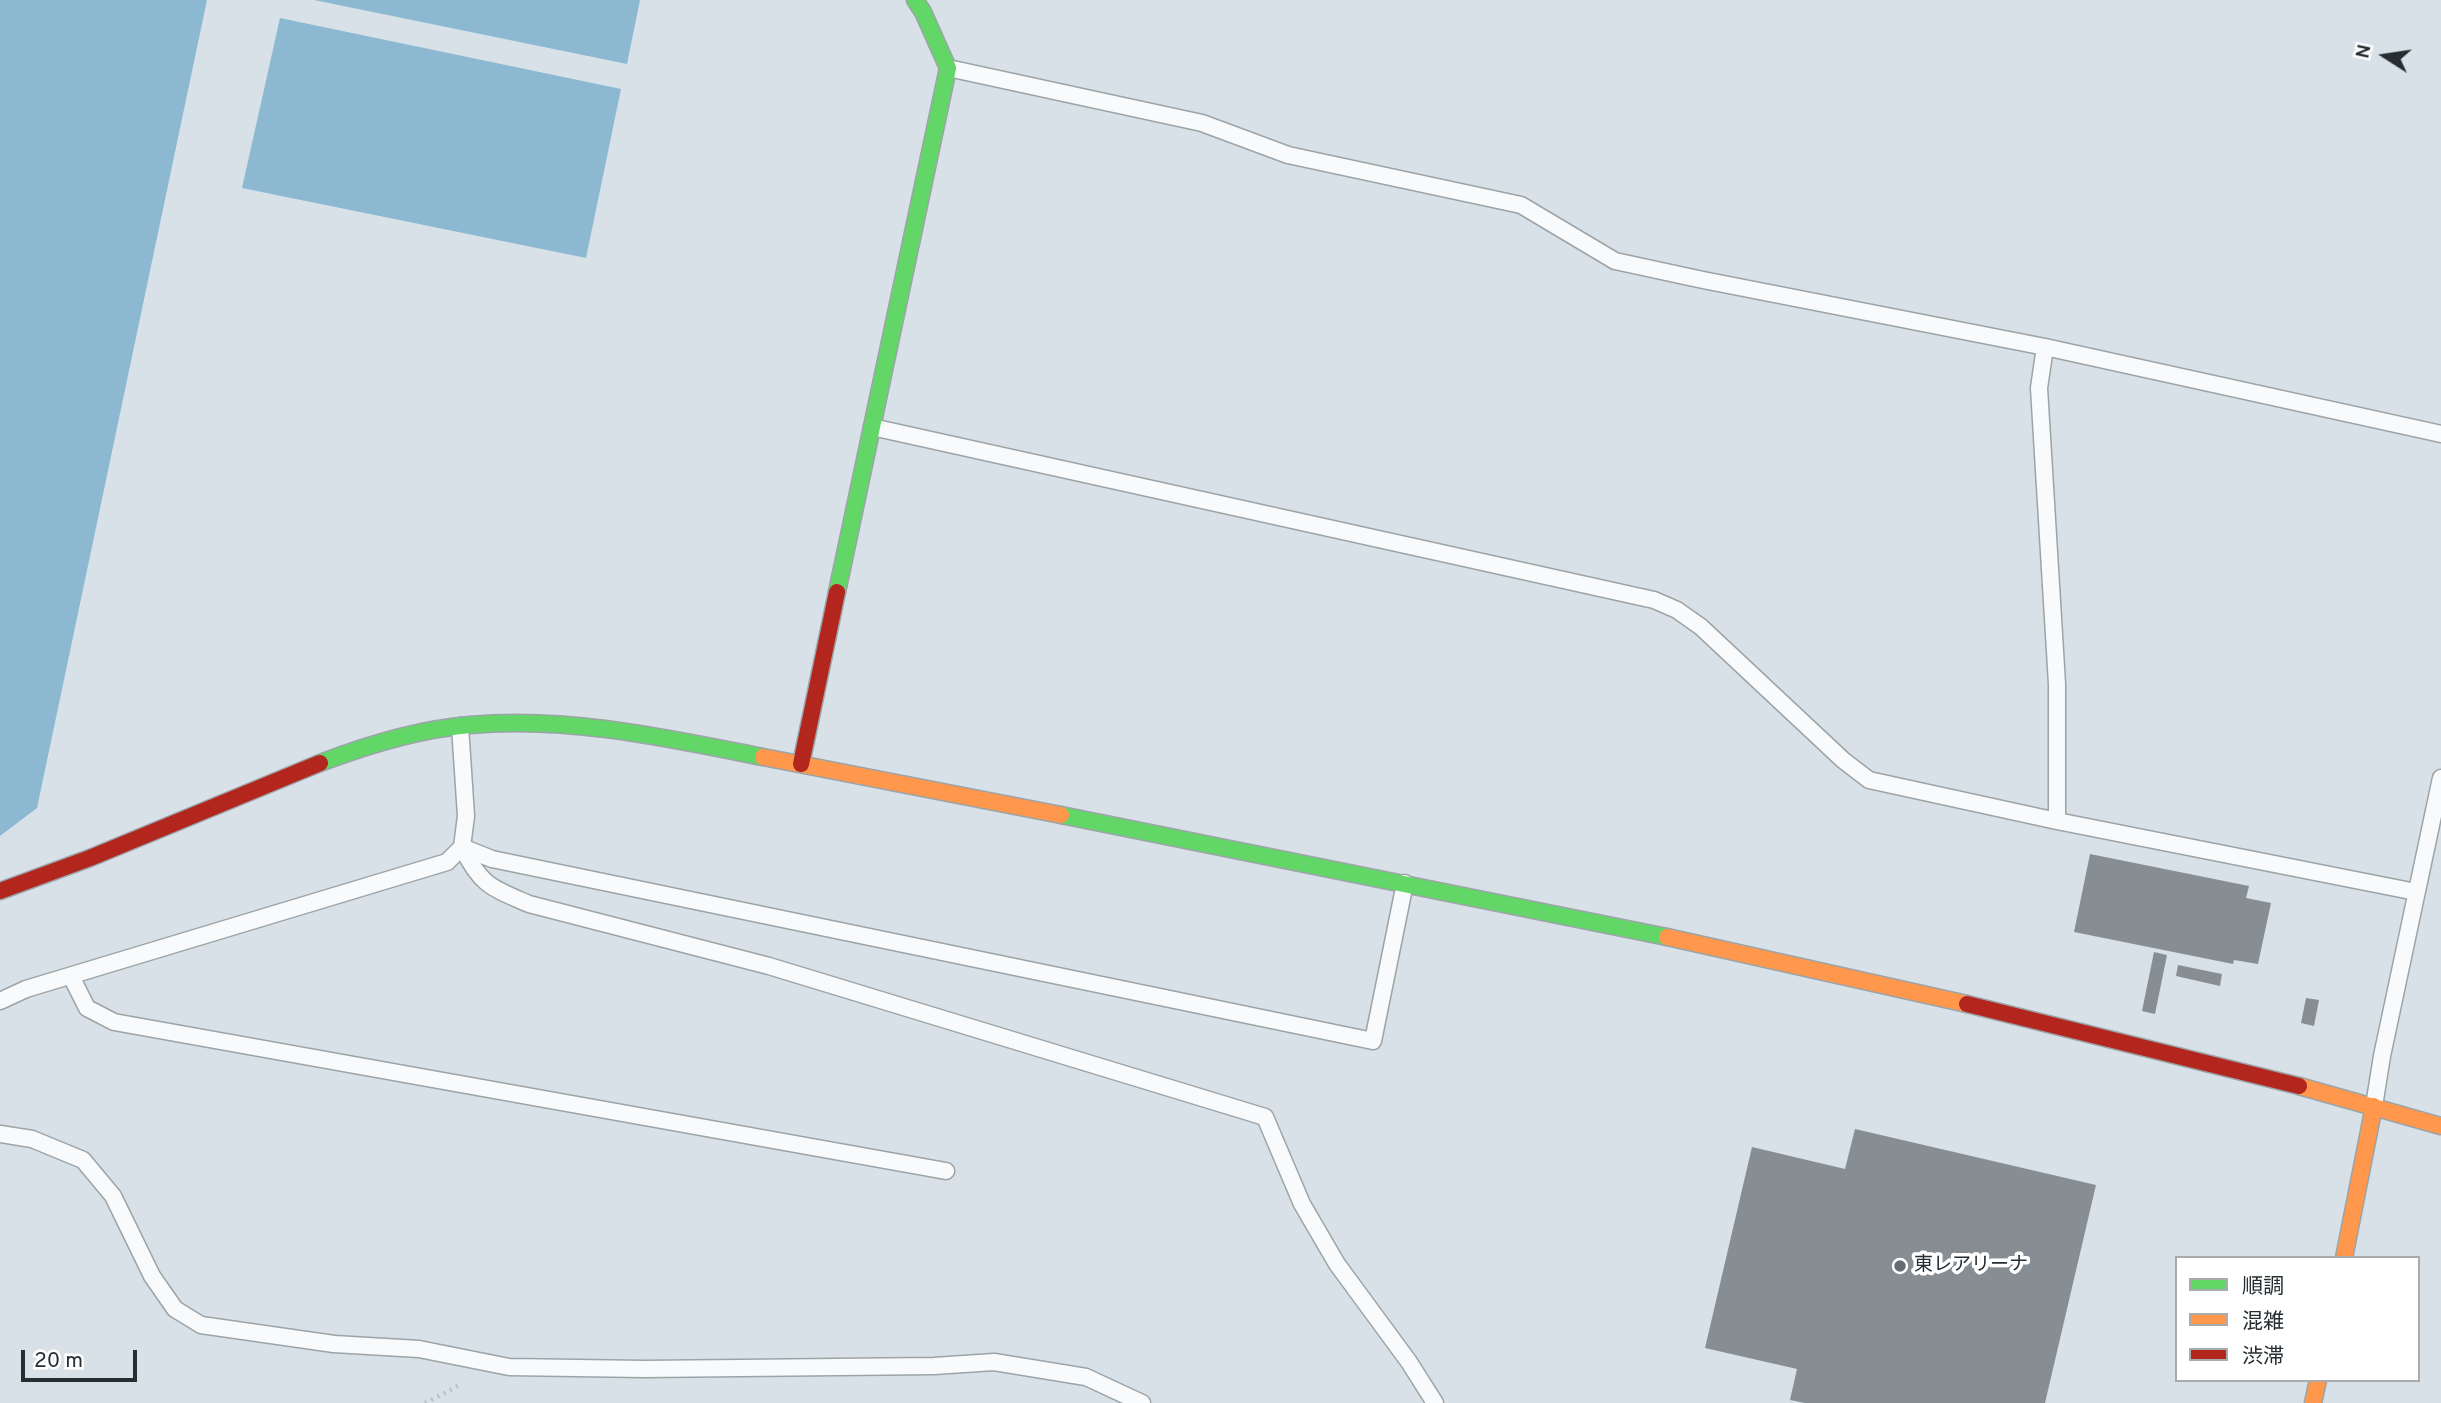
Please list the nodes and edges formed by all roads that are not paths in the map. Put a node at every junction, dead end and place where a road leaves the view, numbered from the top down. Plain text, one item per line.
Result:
1 (915, 0) edge
2 (948, 68) junction
3 (2045, 347) junction
4 (872, 427) junction
5 (2441, 434) edge
6 (460, 726) junction
7 (801, 764) junction
8 (2441, 778) edge
9 (2057, 821) junction
10 (462, 847) junction
11 (1405, 883) junction
12 (0, 891) edge
13 (2416, 892) junction
14 (71, 976) junction
15 (0, 1002) edge
16 (2374, 1106) junction
17 (2441, 1126) edge
18 (0, 1134) edge
19 (946, 1171) dead end
20 (2344, 1256) edge
21 (2318, 1382) edge
22 (1142, 1403) edge
23 (1435, 1403) edge
24 (2314, 1403) edge

1 - 2 street
2 - 3 lane
2 - 4 street
3 - 5 lane
3 - 9 lane
4 - 7 street
4 - 9 lane
6 - 7 street
6 - 10 lane
6 - 12 street
7 - 11 street
8 - 13 lane
9 - 13 lane
10 - 11 lane
10 - 14 lane
10 - 23 lane
11 - 16 street
13 - 16 lane
14 - 15 lane
14 - 19 lane
16 - 17 street
16 - 20 street
18 - 22 lane
21 - 24 street

